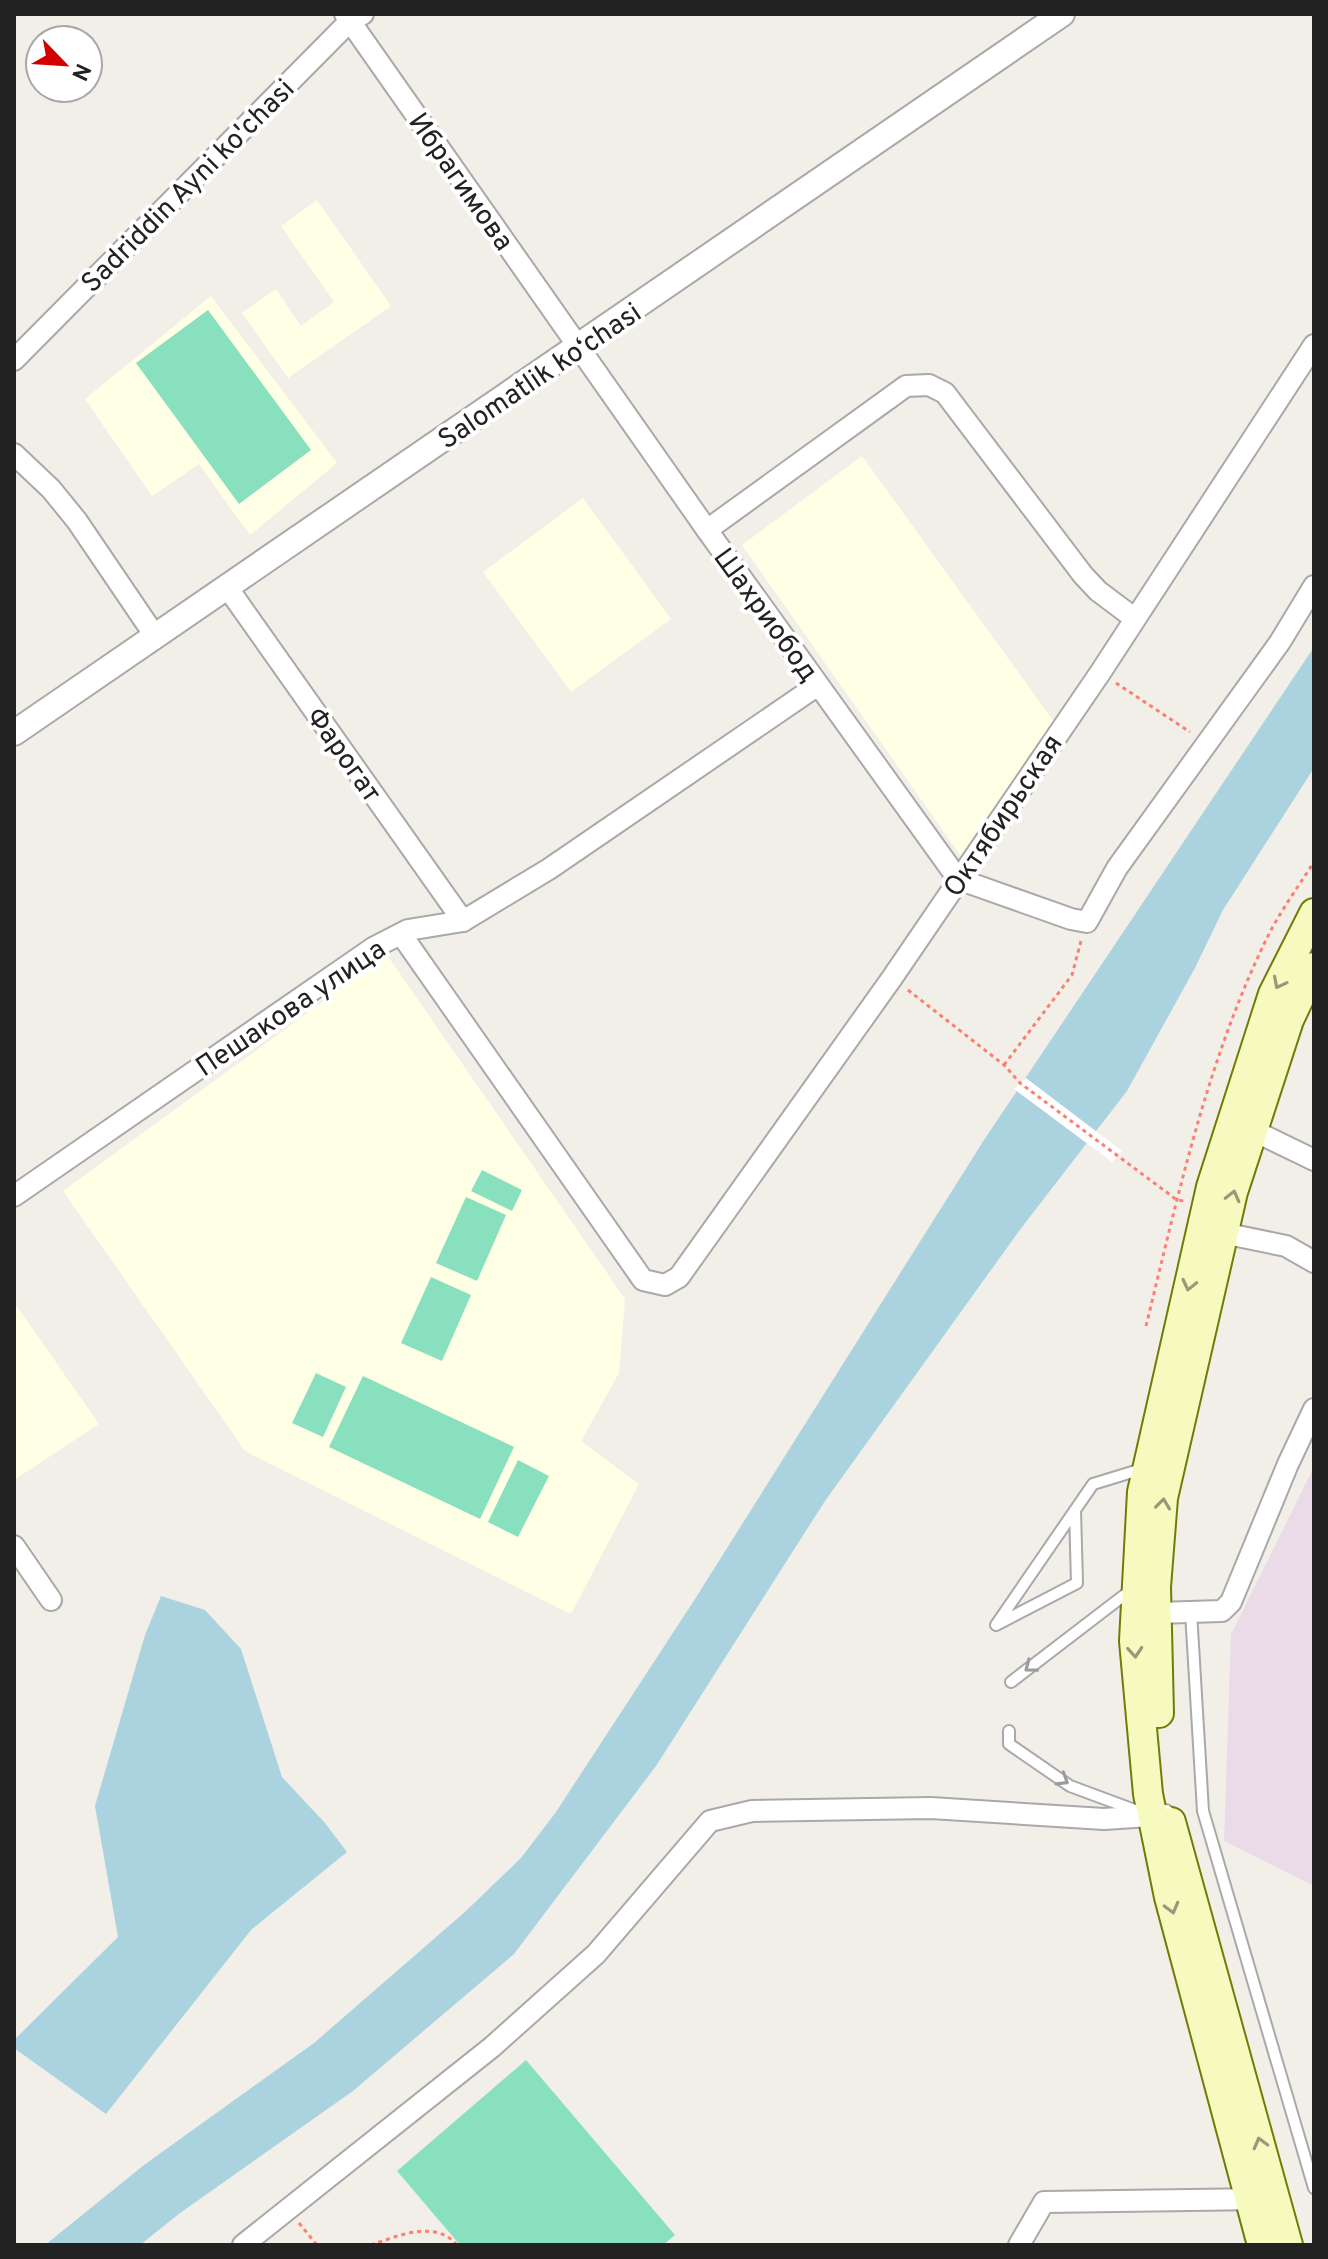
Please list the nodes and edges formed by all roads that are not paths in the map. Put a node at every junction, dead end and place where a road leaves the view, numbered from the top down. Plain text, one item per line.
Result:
1 (1062, 14) edge
2 (353, 16) edge
3 (1314, 345) edge
4 (579, 347) junction
5 (14, 360) edge
6 (14, 454) edge
7 (707, 530) junction
8 (1314, 586) edge
9 (227, 587) junction
10 (1134, 618) junction
11 (155, 636) junction
12 (818, 685) junction
13 (14, 733) edge
14 (958, 879) junction
15 (1314, 913) edge
16 (463, 921) junction
17 (401, 934) junction
18 (1314, 967) edge
19 (1242, 1125) junction
20 (1314, 1160) edge
21 (14, 1196) edge
22 (1210, 1223) junction
23 (1314, 1262) edge
24 (1314, 1409) edge
25 (1148, 1467) junction
26 (1075, 1510) junction
27 (14, 1546) edge
28 (1150, 1595) junction
29 (51, 1600) dead end
30 (1191, 1612) junction
31 (1011, 1682) dead end
32 (1009, 1731) dead end
33 (1161, 1815) junction
34 (1314, 2188) edge
35 (1262, 2199) junction
36 (243, 2245) edge
37 (1019, 2245) edge
38 (1262, 2245) edge
39 (1288, 2245) edge

1 - 4 street, Salomatlik ko‘chasi
2 - 4 street, Ибрагимова
2 - 5 street, Sadriddin Ayni ko'chasi
3 - 10 street, Октябирьская
4 - 7 street, Шахриобод
4 - 9 street, Salomatlik ko‘chasi
6 - 11 street
7 - 10 street
7 - 12 street, Шахриобод
8 - 14 street
9 - 11 street, Salomatlik ko‘chasi
9 - 16 street, Фарогат
10 - 14 street, Октябирьская
11 - 13 street, Salomatlik ko‘chasi
12 - 14 street, Шахриобод
12 - 16 street, Пешакова улица
14 - 17 street, Октябирьская
15 -> 19 main road
16 - 17 street, Пешакова улица
17 - 21 street, Пешакова улица
18 - 19 main road
19 - 20 street
19 - 22 main road
22 - 23 street
22 -> 25 main road
28 -> 22 main road
24 - 30 street
25 - 26 lane
25 - 28 main road
26 - 26 lane
27 - 29 street
28 - 30 street
28 -> 31 lane
28 - 33 main road
30 - 34 lane
32 -> 33 lane
33 - 35 main road
33 - 36 street
35 - 37 street
35 - 38 main road
35 - 39 main road

